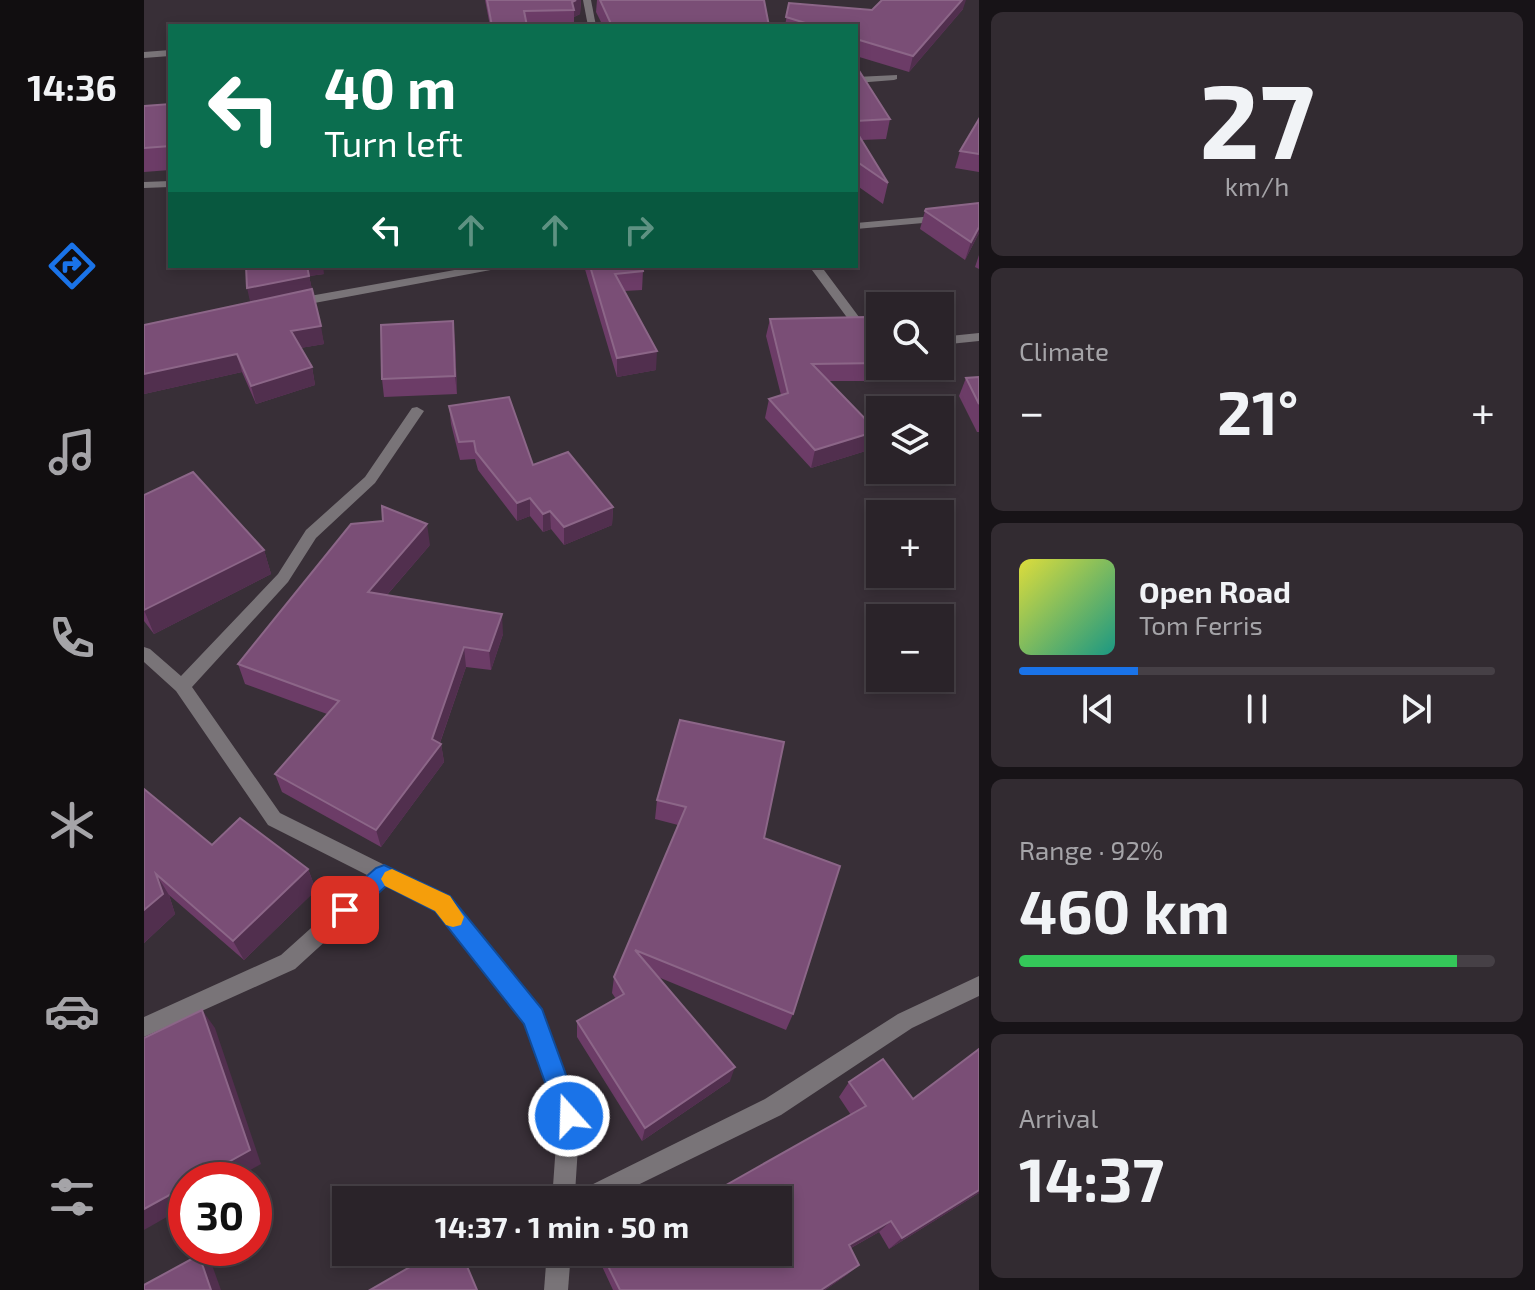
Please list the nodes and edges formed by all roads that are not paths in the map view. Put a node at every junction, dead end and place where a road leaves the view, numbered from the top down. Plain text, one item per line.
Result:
1 (587, 0) edge
2 (592, 24) edge
3 (168, 53) edge
4 (144, 55) edge
5 (894, 77) dead end
6 (858, 80) edge
7 (168, 184) edge
8 (144, 185) edge
9 (979, 215) edge
10 (858, 226) edge
11 (485, 268) edge
12 (816, 268) edge
13 (273, 307) edge
14 (866, 329) edge
15 (979, 337) edge
16 (954, 340) edge
17 (417, 411) dead end
18 (144, 653) edge
19 (182, 686) junction
20 (384, 875) junction
21 (979, 986) edge
22 (144, 1027) edge
23 (564, 1186) edge
24 (612, 1186) edge
25 (558, 1266) edge
26 (556, 1290) edge

1 - 2 street
3 - 4 street
5 - 6 street
7 - 8 street
9 - 10 street
11 - 13 street
12 - 14 street
15 - 16 street
17 - 19 street
18 - 19 street
19 - 20 street
20 - 22 street
20 - 23 street
21 - 24 street
25 - 26 street

